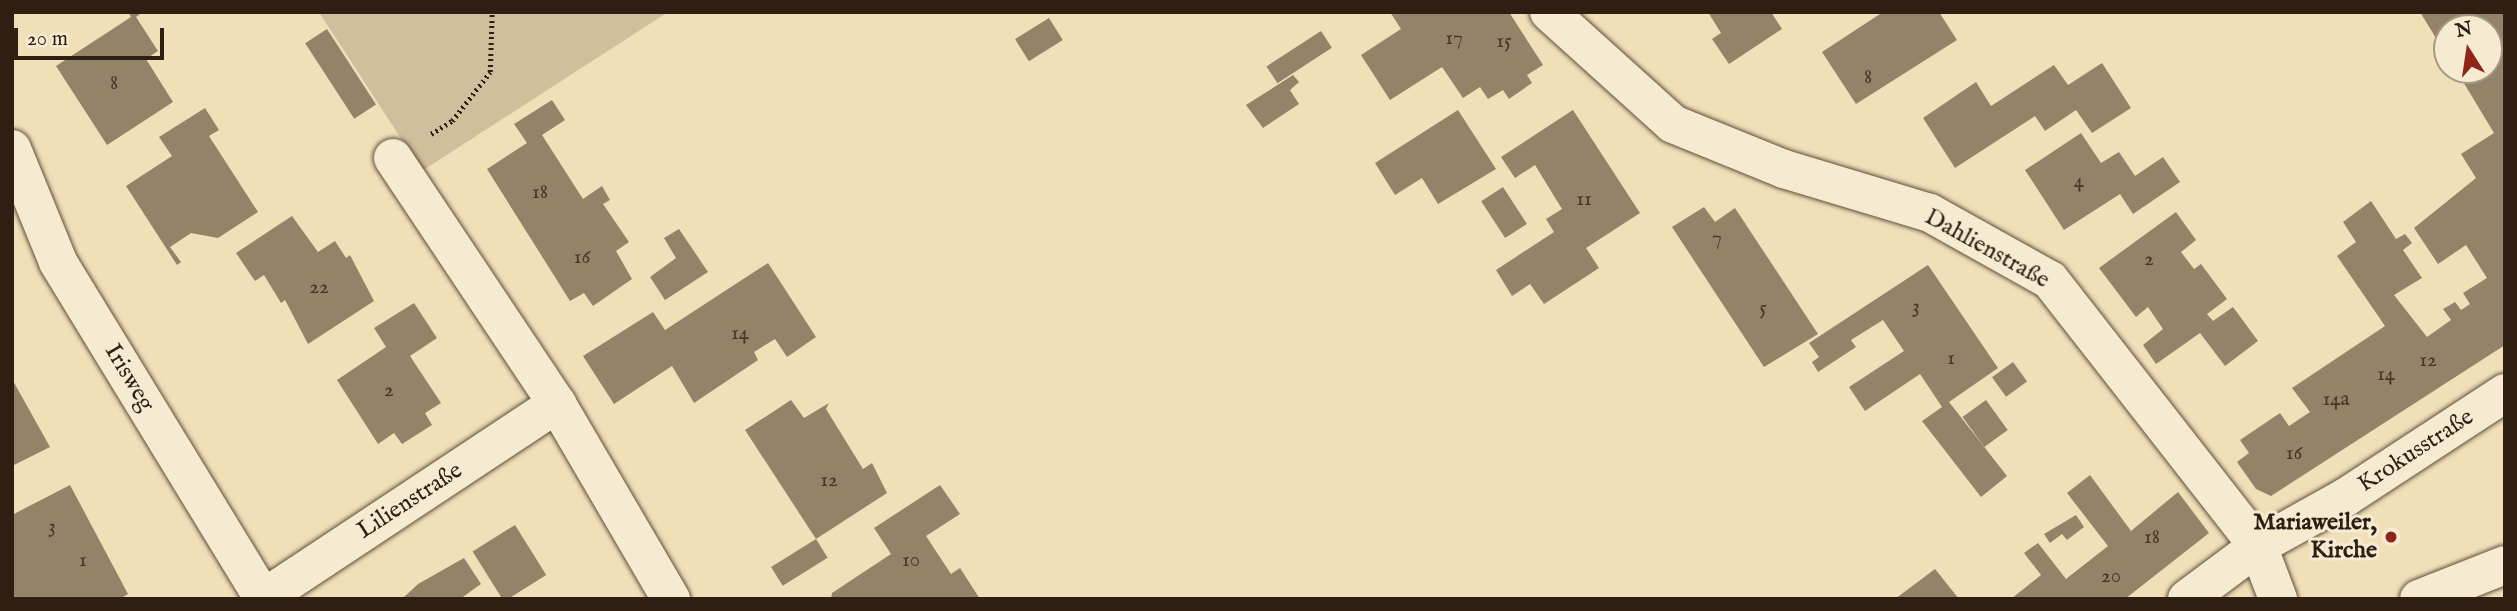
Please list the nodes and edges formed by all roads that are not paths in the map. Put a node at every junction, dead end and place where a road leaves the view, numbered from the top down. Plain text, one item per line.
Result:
1 (1549, 12) edge
2 (12, 149) edge
3 (393, 158) road end
4 (2505, 393) edge
5 (557, 404) junction
6 (2258, 546) junction
7 (2505, 565) edge
8 (263, 598) edge
9 (671, 599) edge
10 (2187, 599) edge
11 (2278, 599) edge
12 (2419, 599) edge

1 - 6 street, Dahlienstraße
2 - 8 street, Irisweg
3 - 5 street
4 - 6 street, Krokusstraße
5 - 8 street, Lilienstraße
5 - 9 street
6 - 10 street, Krokusstraße
6 - 11 street, Dahlienstraße
7 - 12 street

